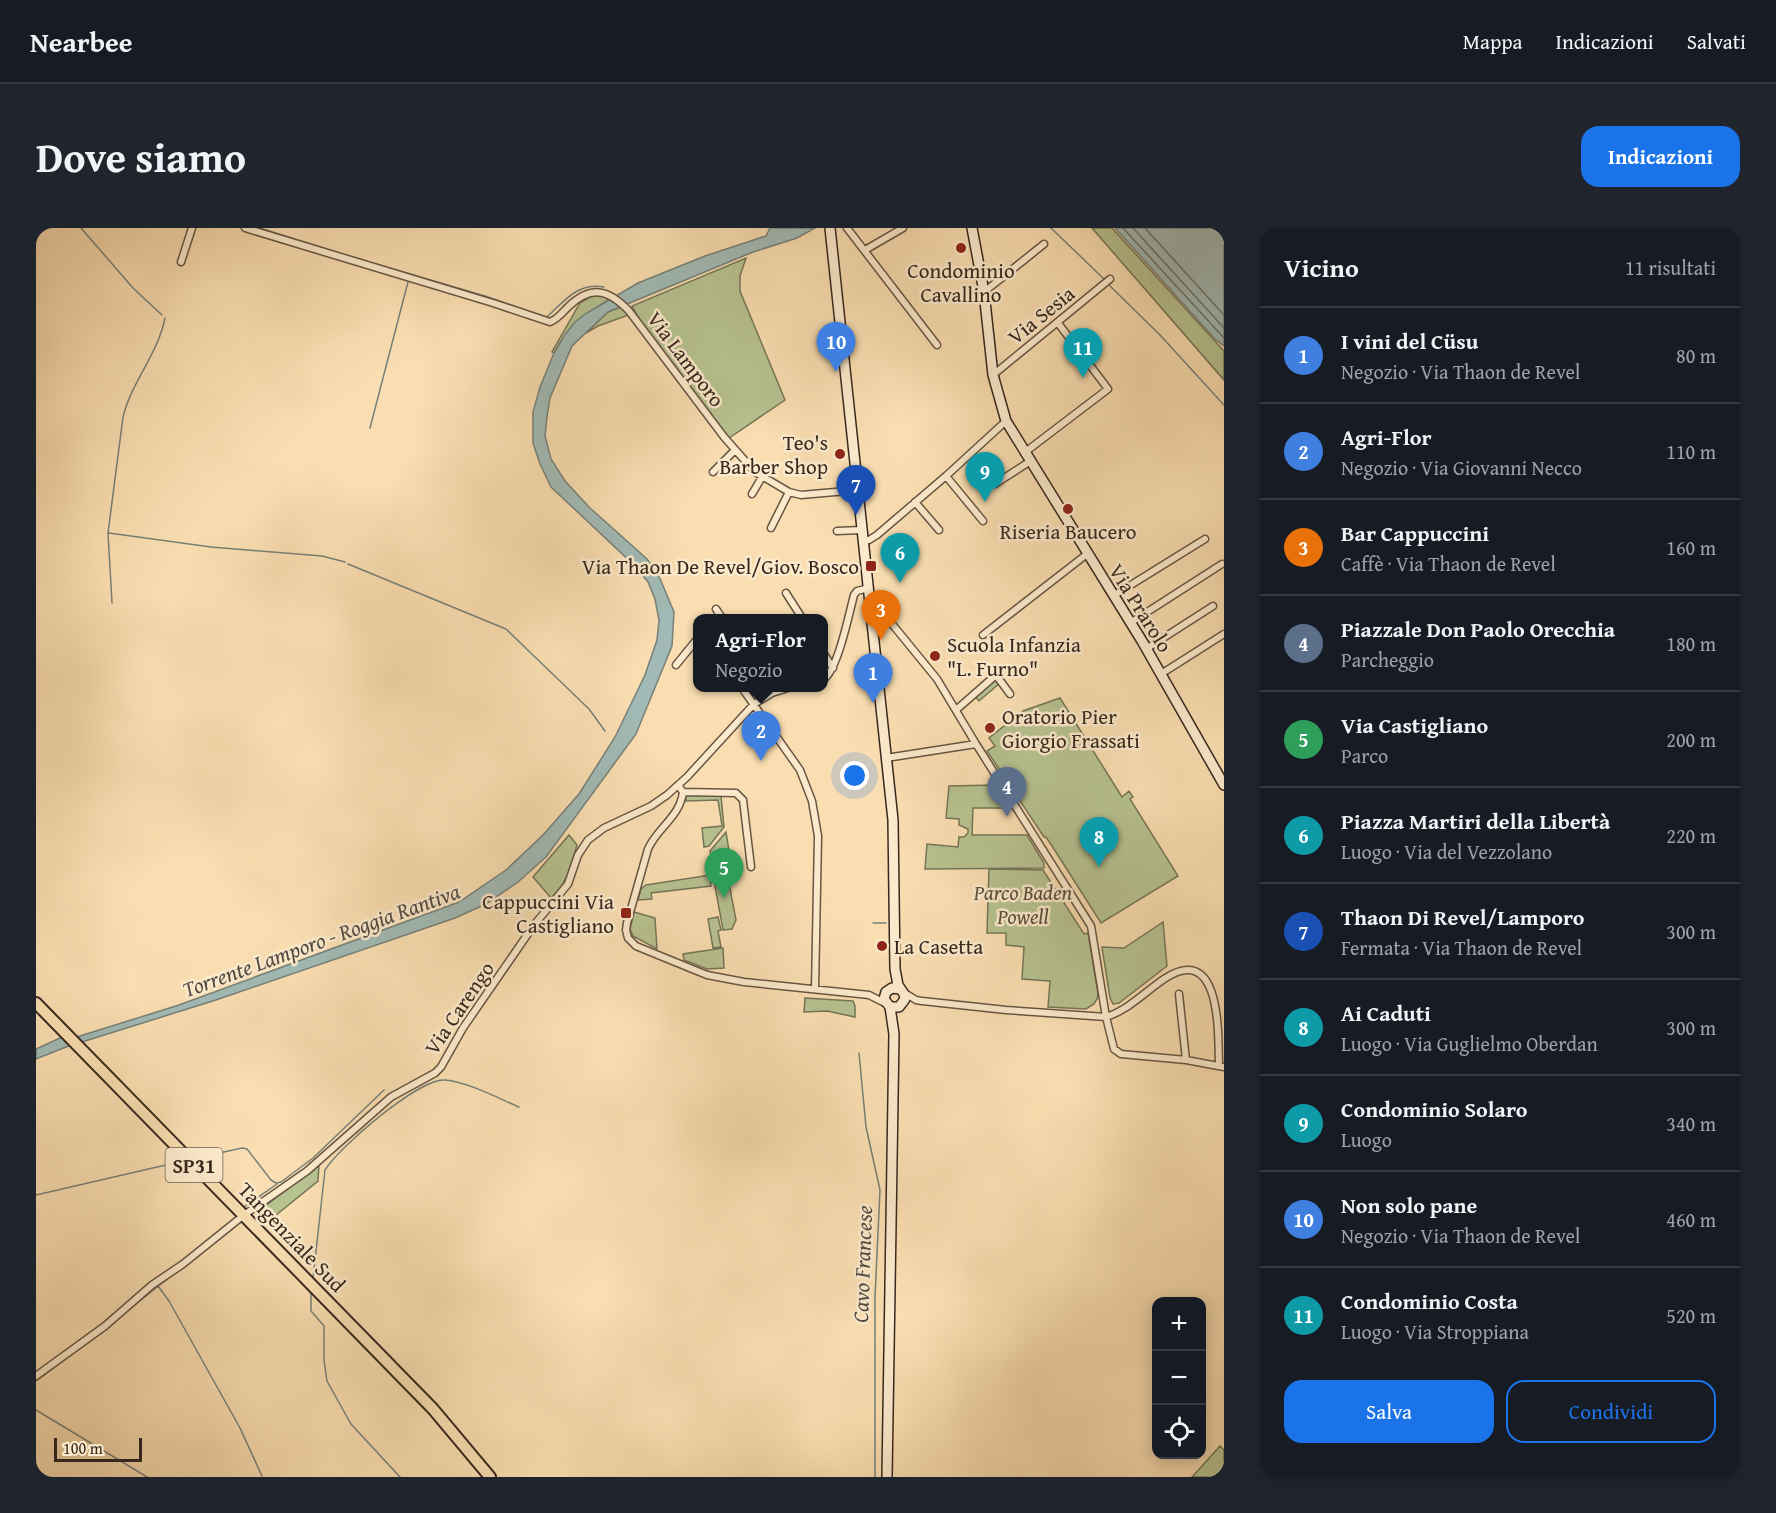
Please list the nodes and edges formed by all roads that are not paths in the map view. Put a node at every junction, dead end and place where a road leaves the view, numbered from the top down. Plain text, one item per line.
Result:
1 (192, 228) edge
2 (245, 228) edge
3 (830, 228) edge
4 (847, 228) edge
5 (903, 228) edge
6 (972, 228) edge
7 (1044, 244) dead end
8 (865, 250) junction
9 (181, 262) dead end
10 (1110, 279) dead end
11 (984, 292) junction
12 (1058, 323) junction
13 (937, 345) dead end
14 (993, 375) junction
15 (1006, 421) junction
16 (735, 450) junction
17 (1027, 457) junction
18 (713, 472) dead end
19 (946, 476) junction
20 (762, 477) junction
21 (995, 484) dead end
22 (858, 490) junction
23 (789, 492) junction
24 (752, 494) dead end
25 (915, 502) junction
26 (983, 521) dead end
27 (771, 528) dead end
28 (862, 530) junction
29 (939, 530) dead end
30 (837, 531) dead end
31 (1205, 538) dead end
32 (863, 541) junction
33 (1087, 554) junction
34 (1222, 564) dead end
35 (869, 592) junction
36 (786, 593) dead end
37 (1113, 596) junction
38 (1213, 606) dead end
39 (716, 609) dead end
40 (719, 614) edge
41 (799, 614) edge
42 (1130, 623) junction
43 (1224, 634) edge
44 (983, 635) dead end
45 (693, 644) edge
46 (1146, 649) junction
47 (828, 660) edge
48 (676, 665) dead end
49 (833, 668) junction
50 (1161, 674) junction
51 (828, 676) edge
52 (746, 692) edge
53 (768, 692) edge
54 (1010, 693) dead end
55 (754, 704) junction
56 (956, 710) junction
57 (976, 744) junction
58 (886, 758) junction
59 (678, 785) junction
60 (1224, 785) edge
61 (683, 792) junction
62 (751, 867) dead end
63 (895, 969) junction
64 (815, 989) junction
65 (901, 990) junction
66 (888, 991) junction
67 (1179, 994) dead end
68 (869, 995) junction
69 (916, 1000) junction
70 (36, 1003) edge
71 (888, 1005) junction
72 (902, 1006) junction
73 (1106, 1017) junction
74 (894, 1031) junction
75 (1186, 1060) junction
76 (1222, 1066) edge
77 (244, 1215) junction
78 (36, 1376) edge
79 (490, 1477) edge
80 (887, 1477) edge

1 - 9 street
2 - 16 street, Via Lamporo
3 - 22 main road
4 - 8 street
5 - 8 street
6 - 11 main road, Via Prarolo
7 - 11 street
8 - 13 street
10 - 12 street, Via Sesia
11 - 14 main road, Via Prarolo
12 - 14 street, Via Sesia
12 - 17 street
14 - 15 main road, Via Prarolo
15 - 17 main road, Via Prarolo
15 - 19 street
16 - 18 street
16 - 20 street, Via Lamporo
17 - 21 street
17 - 33 main road, Via Prarolo
19 - 25 street
19 - 26 street
20 - 23 street, Via Lamporo
20 - 24 street
22 - 23 street, Via Lamporo
22 - 28 main road
23 - 27 street
25 - 29 street
25 - 32 street
28 - 30 street
28 - 32 main road
31 - 37 street
32 - 35 main road
33 - 37 main road, Via Prarolo
33 - 44 street
34 - 42 street
35 - 49 street
35 - 56 street
35 - 58 main road
36 - 41 street
37 - 42 main road, Via Prarolo
38 - 46 street
39 - 40 street
42 - 46 main road, Via Prarolo
43 - 50 street
45 - 48 street
46 - 50 main road, Via Prarolo
47 - 49 street
49 - 51 street
50 - 60 main road, Via Prarolo
52 - 55 street
53 - 55 street, Via Carengo
54 - 56 street
55 - 59 street, Via Carengo
55 - 64 street
56 - 57 street
57 - 58 street
57 - 73 street
58 - 63 main road
59 - 61 street
59 - 77 street, Via Carengo
61 - 62 street
61 - 64 street
63 - 65 main road
63 - 66 main road
64 - 68 street
65 - 66 main road
65 - 69 street
65 - 72 main road
66 - 68 street
66 - 71 main road
67 - 75 street
68 - 71 street
69 - 72 street
69 - 73 street
70 - 77 main road, Tangenziale Sud / SP31
71 - 72 main road
71 - 74 main road
72 - 74 main road
73 - 75 street
73 - 76 street
74 - 80 main road
75 - 76 street
77 - 78 street, Via Carengo
77 - 79 main road, Tangenziale Sud / SP31

